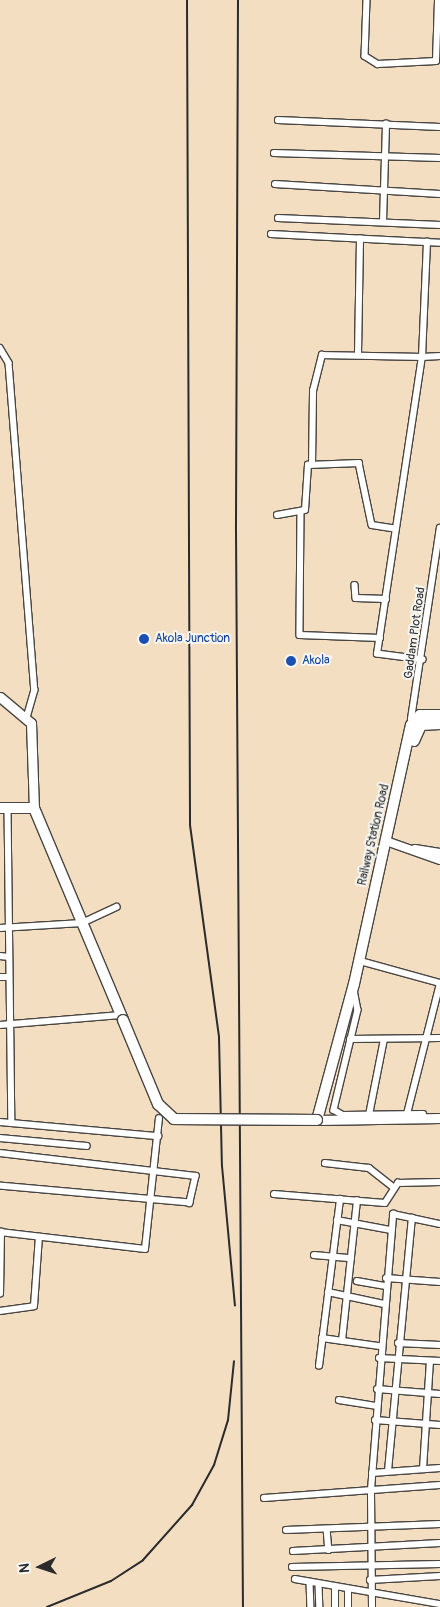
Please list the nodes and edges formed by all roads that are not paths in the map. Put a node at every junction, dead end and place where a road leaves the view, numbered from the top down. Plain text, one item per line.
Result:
1 (367, 0) edge
2 (438, 0) edge
3 (278, 120) dead end
4 (386, 124) junction
5 (440, 127) edge
6 (274, 153) dead end
7 (386, 156) junction
8 (440, 158) edge
9 (275, 184) dead end
10 (384, 191) junction
11 (440, 194) edge
12 (278, 218) dead end
13 (383, 222) junction
14 (440, 225) edge
15 (272, 234) dead end
16 (360, 238) junction
17 (427, 242) junction
18 (440, 243) edge
19 (0, 348) edge
20 (358, 354) junction
21 (440, 356) edge
22 (422, 357) junction
23 (312, 465) junction
24 (301, 511) junction
25 (278, 515) dead end
26 (440, 528) edge
27 (396, 529) junction
28 (439, 539) edge
29 (437, 578) edge
30 (355, 585) dead end
31 (386, 599) junction
32 (380, 638) junction
33 (423, 660) junction
34 (0, 696) edge
35 (440, 716) edge
36 (27, 718) junction
37 (417, 723) junction
38 (440, 724) edge
39 (4, 808) edge
40 (34, 808) junction
41 (389, 842) junction
42 (415, 849) junction
43 (440, 853) edge
44 (440, 860) edge
45 (116, 907) dead end
46 (82, 923) junction
47 (0, 928) edge
48 (9, 928) junction
49 (0, 956) edge
50 (9, 957) junction
51 (364, 962) junction
52 (0, 977) edge
53 (10, 977) junction
54 (440, 983) edge
55 (354, 986) junction
56 (122, 1017) junction
57 (0, 1025) edge
58 (10, 1025) junction
59 (424, 1038) junction
60 (440, 1038) edge
61 (384, 1039) junction
62 (350, 1040) junction
63 (369, 1114) junction
64 (407, 1114) junction
65 (440, 1116) edge
66 (159, 1119) dead end
67 (317, 1120) junction
68 (0, 1122) edge
69 (12, 1123) junction
70 (158, 1136) junction
71 (0, 1138) edge
72 (87, 1146) dead end
73 (0, 1153) edge
74 (325, 1163) dead end
75 (155, 1171) junction
76 (440, 1182) edge
77 (0, 1186) edge
78 (393, 1187) junction
79 (274, 1194) dead end
80 (340, 1200) junction
81 (152, 1201) junction
82 (357, 1201) junction
83 (386, 1203) junction
84 (393, 1214) junction
85 (412, 1218) junction
86 (337, 1220) junction
87 (355, 1222) junction
88 (440, 1224) edge
89 (391, 1230) junction
90 (0, 1232) edge
91 (39, 1237) junction
92 (314, 1255) dead end
93 (333, 1256) junction
94 (351, 1258) junction
95 (386, 1278) junction
96 (406, 1279) junction
97 (357, 1281) dead end
98 (440, 1282) edge
99 (386, 1286) junction
100 (328, 1292) junction
101 (0, 1294) edge
102 (347, 1294) junction
103 (384, 1304) junction
104 (0, 1311) edge
105 (322, 1338) junction
106 (342, 1341) junction
107 (398, 1343) junction
108 (440, 1345) edge
109 (380, 1346) junction
110 (379, 1358) junction
111 (396, 1359) junction
112 (430, 1361) junction
113 (440, 1361) edge
114 (319, 1366) dead end
115 (377, 1389) junction
116 (394, 1390) junction
117 (431, 1393) junction
118 (440, 1394) edge
119 (339, 1400) dead end
120 (376, 1406) junction
121 (375, 1420) junction
122 (392, 1421) junction
123 (428, 1424) junction
124 (440, 1425) edge
125 (440, 1468) edge
126 (423, 1469) junction
127 (388, 1471) junction
128 (372, 1472) junction
129 (440, 1485) edge
130 (371, 1490) junction
131 (264, 1498) dead end
132 (440, 1524) edge
133 (370, 1528) junction
134 (327, 1529) junction
135 (286, 1530) dead end
136 (440, 1543) edge
137 (369, 1548) junction
138 (328, 1550) junction
139 (294, 1551) dead end
140 (440, 1564) edge
141 (369, 1566) junction
142 (292, 1567) dead end
143 (440, 1576) edge
144 (295, 1579) dead end
145 (370, 1580) junction
146 (310, 1582) junction
147 (319, 1584) junction
148 (335, 1587) junction
149 (348, 1590) junction
150 (371, 1594) junction
151 (400, 1600) junction
152 (439, 1605) edge
153 (311, 1607) edge
154 (320, 1607) edge
155 (335, 1607) edge
156 (348, 1607) edge
157 (372, 1607) edge
158 (398, 1607) edge

1 - 2 street
3 - 4 street
4 - 5 street
4 - 7 street
6 - 7 street
7 - 8 street
7 - 10 street
9 - 10 street
10 - 11 street
10 - 13 street
12 - 13 street
13 - 14 street
15 - 16 street
16 - 17 street
16 - 20 street
17 - 18 street
17 - 22 street
19 - 36 street
20 - 22 street
20 - 23 street
21 - 22 street
22 - 27 street
23 - 24 street
23 - 27 street
24 - 25 street
24 - 32 street
26 - 28 street, Gaddam Plot Road
27 - 31 street
28 - 29 street, Gaddam Plot Road
29 - 33 street, Gaddam Plot Road
30 - 31 street
31 - 32 street
32 - 33 street
33 - 37 street, Gaddam Plot Road
34 - 36 main road
35 - 37 highway
36 - 40 main road
37 - 38 highway
37 - 41 highway, Railway Station Road
39 - 40 highway
39 - 48 street
40 - 46 highway
41 - 42 street
41 - 51 highway, Railway Station Road
41 - 55 highway, Railway Station Road
42 - 43 street
42 - 44 street
45 - 46 street
46 - 48 street
46 - 56 highway
47 - 48 street
48 - 50 street
49 - 50 street
50 - 53 street
51 - 54 street
51 - 55 highway, Railway Station Road
52 - 53 street
53 - 58 street
54 - 59 street
55 - 62 street
55 - 67 highway, Railway Station Road
56 - 58 street
56 - 67 highway, bridge
57 - 58 street
58 - 69 street
59 - 60 street
59 - 61 street
59 - 64 street
61 - 62 street
61 - 63 street
62 - 63 street
63 - 64 street
64 - 65 street
65 - 67 main road
66 - 70 street
68 - 69 street
69 - 70 street
70 - 75 street
71 - 72 street
73 - 75 street
74 - 78 street
75 - 81 street
75 - 81 street
76 - 78 street
77 - 81 street
78 - 83 street
79 - 80 street
80 - 82 street
80 - 86 street
81 - 91 street
82 - 83 street
82 - 87 street
83 - 84 street
84 - 85 street
84 - 89 street
85 - 88 street
85 - 96 street
86 - 87 street
86 - 93 street
87 - 89 street
87 - 94 street
89 - 95 street
90 - 91 street
90 - 101 street
91 - 104 street
92 - 93 street
93 - 94 street
93 - 100 street
94 - 102 street
95 - 96 street
95 - 99 street
96 - 98 street
96 - 107 street
97 - 99 street
99 - 103 street
100 - 102 street
100 - 105 street
102 - 103 street
102 - 106 street
103 - 109 street
105 - 106 street
105 - 114 street
106 - 109 street
107 - 108 street
107 - 111 street
109 - 110 street
110 - 111 street
110 - 115 street
111 - 112 street
111 - 116 street
112 - 113 street
112 - 117 street
115 - 116 street
115 - 120 street
116 - 117 street
116 - 122 street
117 - 118 street
117 - 123 street
119 - 120 street
120 - 121 street
121 - 122 street
121 - 128 street
122 - 123 street
122 - 127 street
123 - 124 street
123 - 126 street
125 - 126 street
126 - 127 street
127 - 128 street
128 - 130 street
129 - 130 street
130 - 131 street
130 - 133 street
132 - 133 street
133 - 134 street
133 - 137 street
134 - 135 street
134 - 138 street
136 - 137 street
137 - 138 street
137 - 141 street
138 - 139 street
140 - 141 street
141 - 142 street
141 - 145 street
143 - 145 street
144 - 146 street
145 - 150 street
146 - 147 street
146 - 153 street
147 - 148 street
147 - 154 street
148 - 149 street
148 - 155 street
149 - 150 street
149 - 156 street
150 - 151 street
150 - 157 street
151 - 152 street
151 - 158 street

